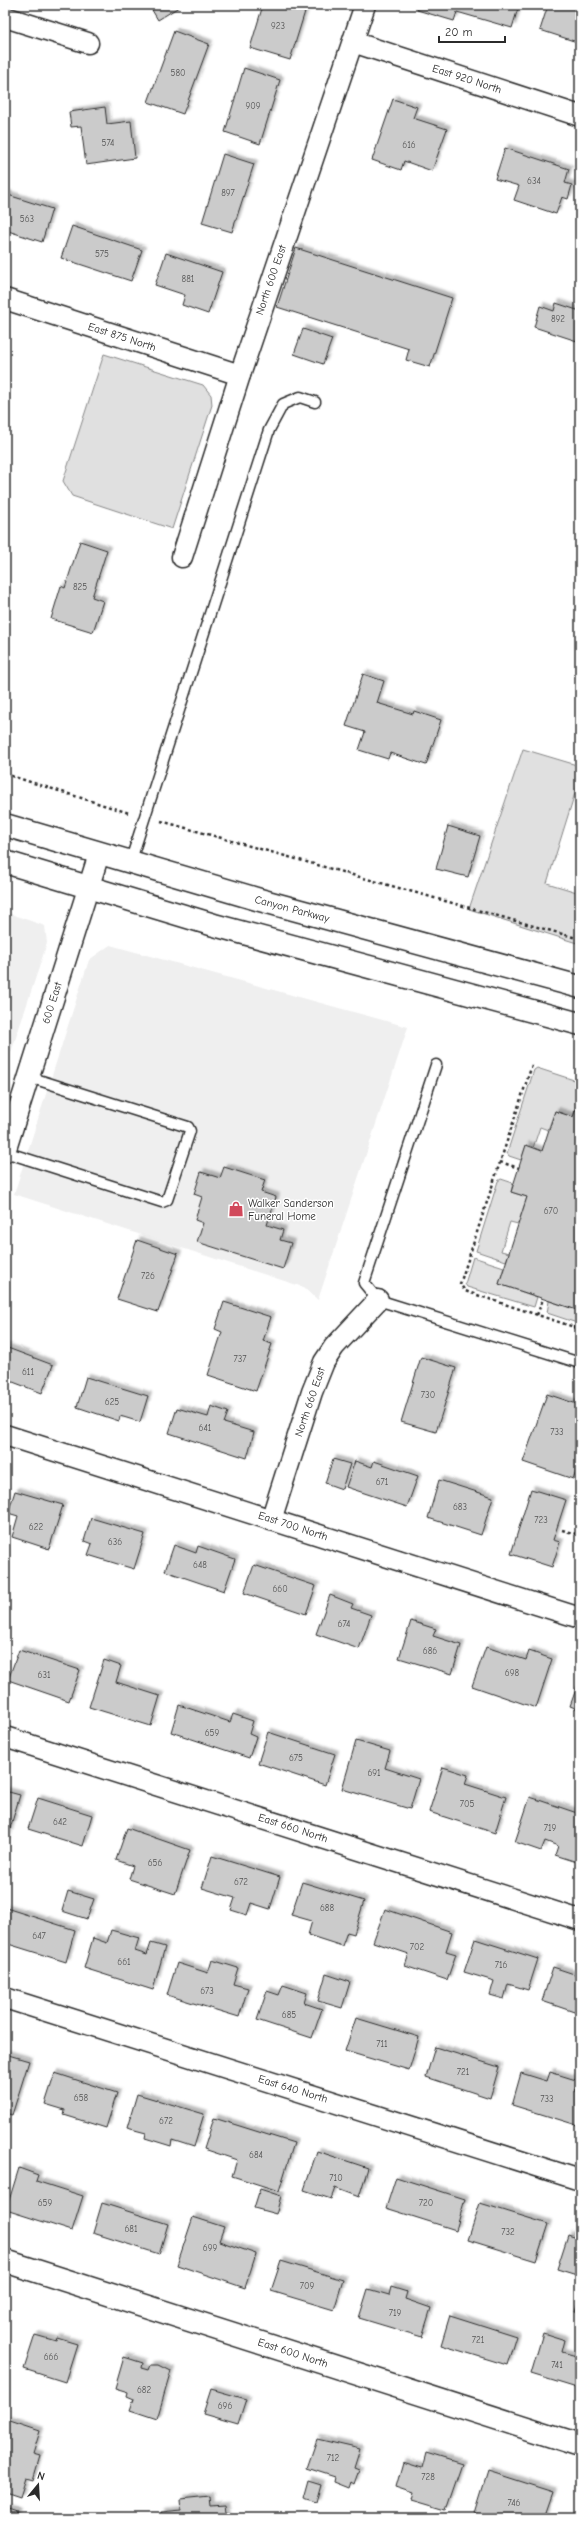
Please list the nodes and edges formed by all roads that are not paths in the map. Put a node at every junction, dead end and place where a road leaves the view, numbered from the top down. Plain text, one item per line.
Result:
1 (365, 5) edge
2 (5, 16) edge
3 (353, 42) junction
4 (88, 43) dead end
5 (580, 116) edge
6 (5, 299) edge
7 (240, 375) junction
8 (316, 402) dead end
9 (182, 557) dead end
10 (5, 825) edge
11 (98, 854) junction
12 (5, 862) edge
13 (130, 863) junction
14 (88, 889) junction
15 (580, 986) edge
16 (580, 1024) edge
17 (436, 1065) dead end
18 (29, 1077) junction
19 (5, 1152) edge
20 (378, 1300) junction
21 (580, 1363) edge
22 (5, 1435) edge
23 (271, 1520) junction
24 (580, 1618) edge
25 (5, 1737) edge
26 (580, 1920) edge
27 (5, 1998) edge
28 (580, 2180) edge
29 (5, 2262) edge
30 (580, 2445) edge

1 - 3 street, North 600 East
2 - 4 street
3 - 5 street, East 920 North
3 - 7 street, North 600 East
6 - 7 street, East 875 North
7 - 9 street, North 600 East
8 - 13 lane
10 - 11 main road, Canyon Parkway
11 - 13 main road, Canyon Parkway
11 - 14 street, 600 East
12 - 14 main road
13 - 15 main road, Canyon Parkway
14 - 16 main road
14 - 18 street, 600 East
17 - 20 lane
18 - 19 street, 600 East
18 - 19 lane
20 - 21 lane
20 - 23 street, North 660 East
22 - 23 street, East 700 North
23 - 24 street, East 700 North
25 - 26 street, East 660 North
27 - 28 street, East 640 North
29 - 30 main road, East 600 North

